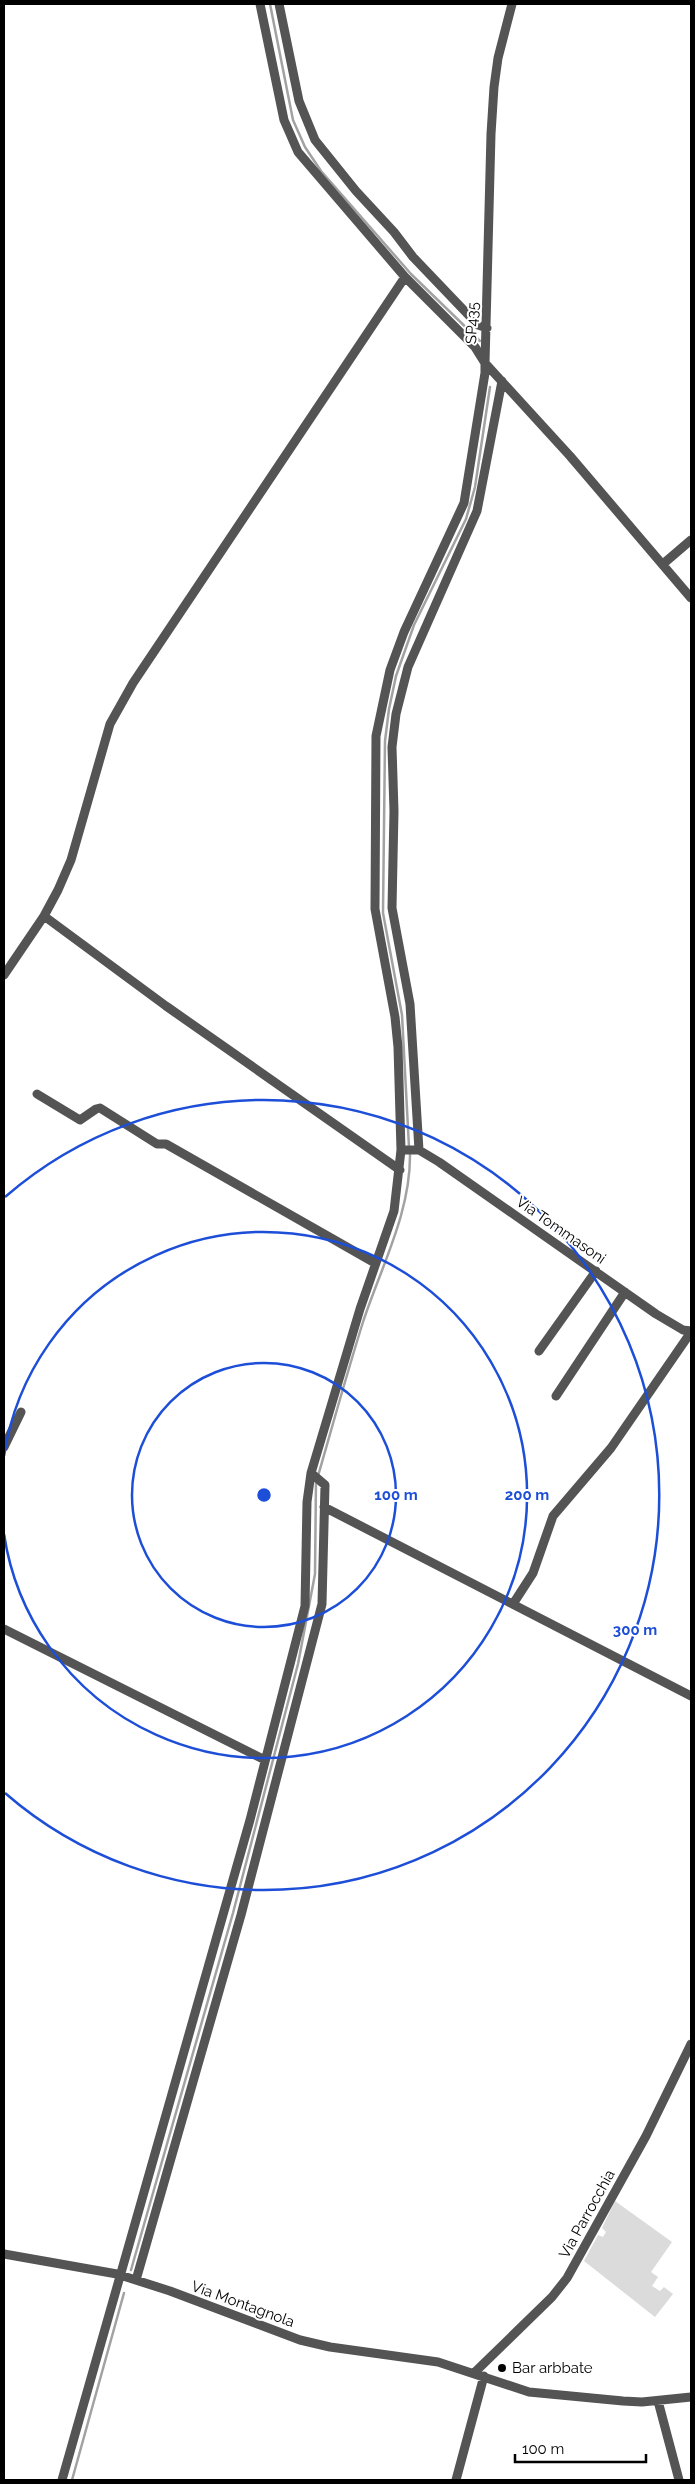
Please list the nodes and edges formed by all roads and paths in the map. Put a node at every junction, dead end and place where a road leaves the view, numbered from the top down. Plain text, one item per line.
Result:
1 (260, 4) edge
2 (279, 4) edge
3 (512, 4) edge
4 (405, 277) junction
5 (487, 328) junction
6 (485, 363) junction
7 (502, 381) junction
8 (691, 540) edge
9 (663, 564) junction
10 (691, 598) edge
11 (376, 759) junction
12 (390, 759) junction
13 (44, 916) junction
14 (4, 975) edge
15 (37, 1094) dead end
16 (403, 1150) junction
17 (417, 1150) junction
18 (400, 1170) junction
19 (375, 1263) junction
20 (596, 1271) junction
21 (625, 1292) junction
22 (691, 1332) edge
23 (539, 1351) dead end
24 (556, 1396) dead end
25 (21, 1412) dead end
26 (4, 1447) edge
27 (315, 1477) junction
28 (324, 1507) junction
29 (513, 1604) junction
30 (4, 1629) edge
31 (691, 1696) edge
32 (265, 1760) junction
33 (691, 2044) edge
34 (4, 2254) edge
35 (122, 2276) junction
36 (136, 2280) junction
37 (474, 2373) junction
38 (484, 2376) junction
39 (691, 2397) edge
40 (658, 2401) junction
41 (62, 2480) edge
42 (456, 2480) edge
43 (679, 2480) edge

1 - 4 street
2 - 5 street
3 - 5 street, SP435
4 - 6 street
4 - 13 street
5 - 6 street, SP435
6 - 7 street, SP435
6 - 11 street
7 - 9 street, SP435
7 - 12 street
8 - 9 street
9 - 10 street, SP435
11 - 12 street
11 - 16 street
12 - 17 street
13 - 14 street
13 - 18 street
15 - 19 street
16 - 17 street
16 - 18 street
17 - 20 street, Via Tommasoni
18 - 19 street
19 - 27 street
20 - 21 street, Via Tommasoni
20 - 23 street
21 - 22 street, Via Tommasoni
21 - 24 street
22 - 29 street
25 - 26 street
27 - 28 street
27 - 32 street
28 - 29 street
28 - 36 street
29 - 31 street
30 - 32 street
32 - 35 street
33 - 37 street, Via Parrocchia
34 - 35 street, Via Montagnola
35 - 36 street, Via Montagnola
35 - 41 street
36 - 37 street, Via Montagnola
37 - 38 street, Via Montagnola
38 - 40 street, Via Montagnola
38 - 42 street
39 - 40 street, Via Montagnola
40 - 43 street

